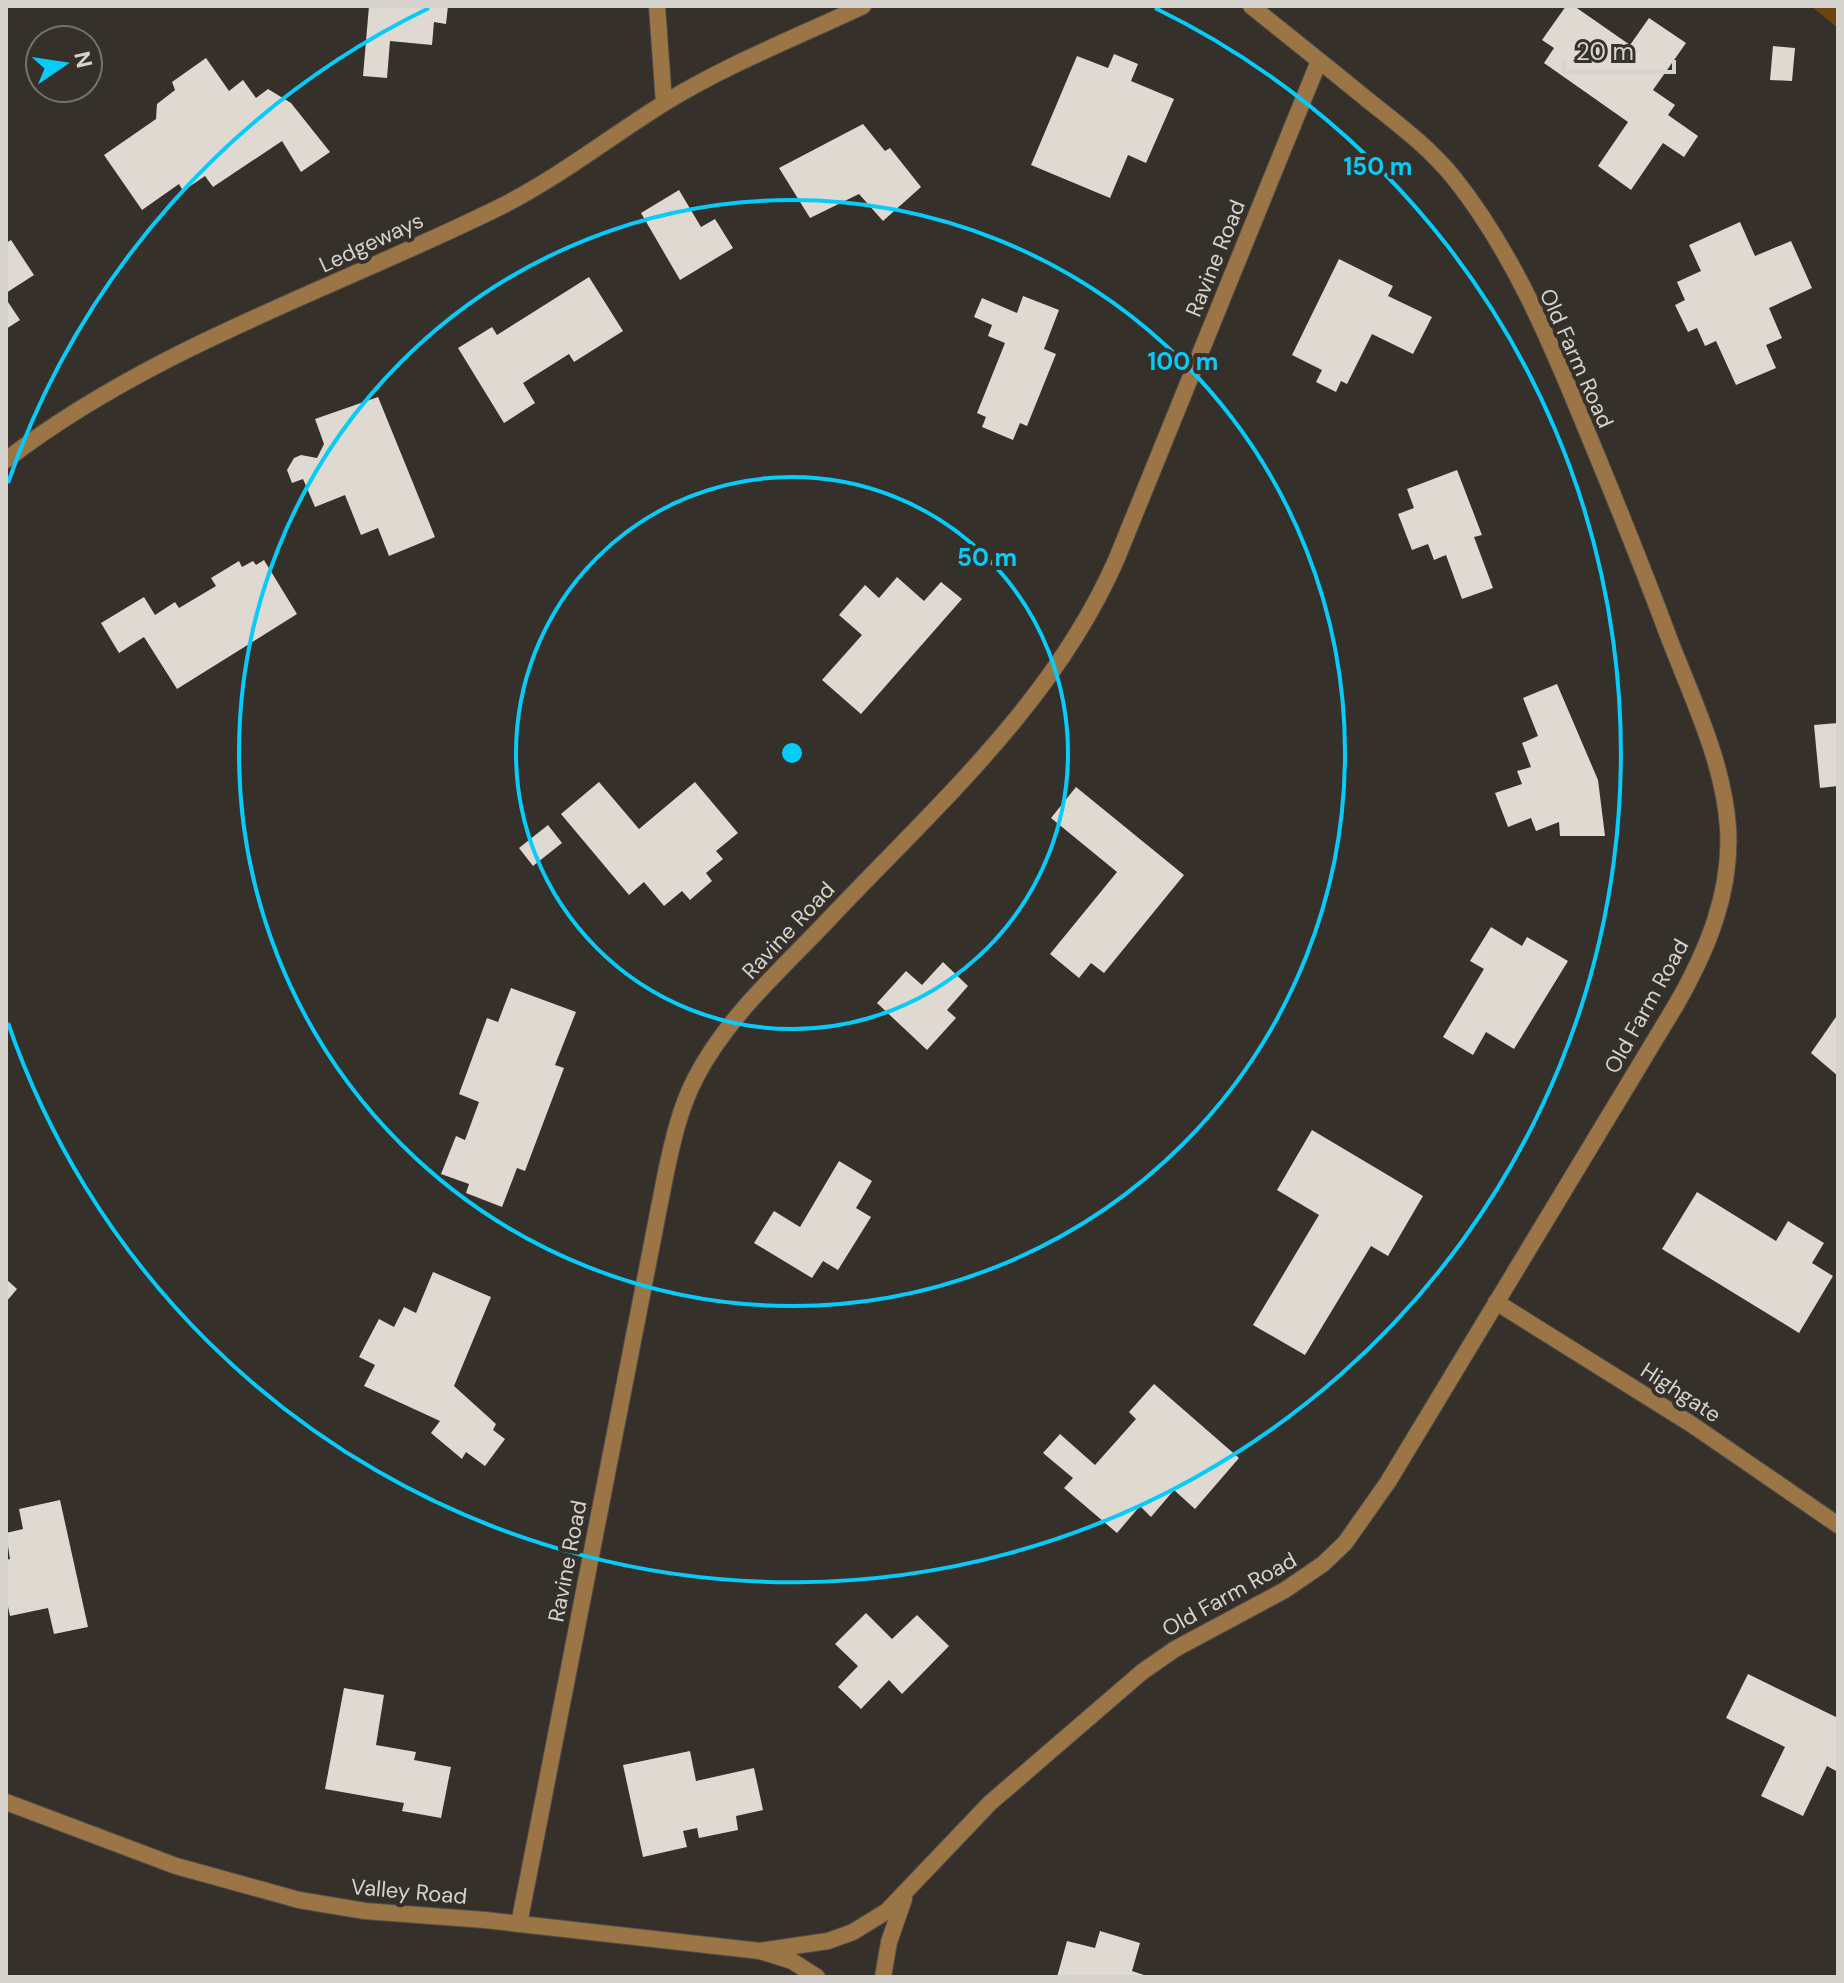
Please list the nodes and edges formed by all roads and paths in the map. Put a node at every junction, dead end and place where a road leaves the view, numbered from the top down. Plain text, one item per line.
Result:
1 (657, 6) edge
2 (863, 6) edge
3 (1251, 6) edge
4 (1319, 61) junction
5 (664, 103) junction
6 (6, 460) edge
7 (1496, 1302) junction
8 (1838, 1525) edge
9 (6, 1802) edge
10 (909, 1890) junction
11 (519, 1924) junction
12 (760, 1951) junction
13 (817, 1977) edge
14 (883, 1977) edge

1 - 5 street
2 - 5 street
3 - 4 street, Old Farm Road
4 - 7 street, Old Farm Road
4 - 11 street, Ravine Road
5 - 6 street, Ledgeways
7 - 8 street, Highgate
7 - 10 street, Old Farm Road
9 - 11 street, Valley Road
10 - 12 street, Old Farm Road
10 - 14 street, Old Farm Road
11 - 12 street, Valley Road
12 - 13 street, Valley Road

